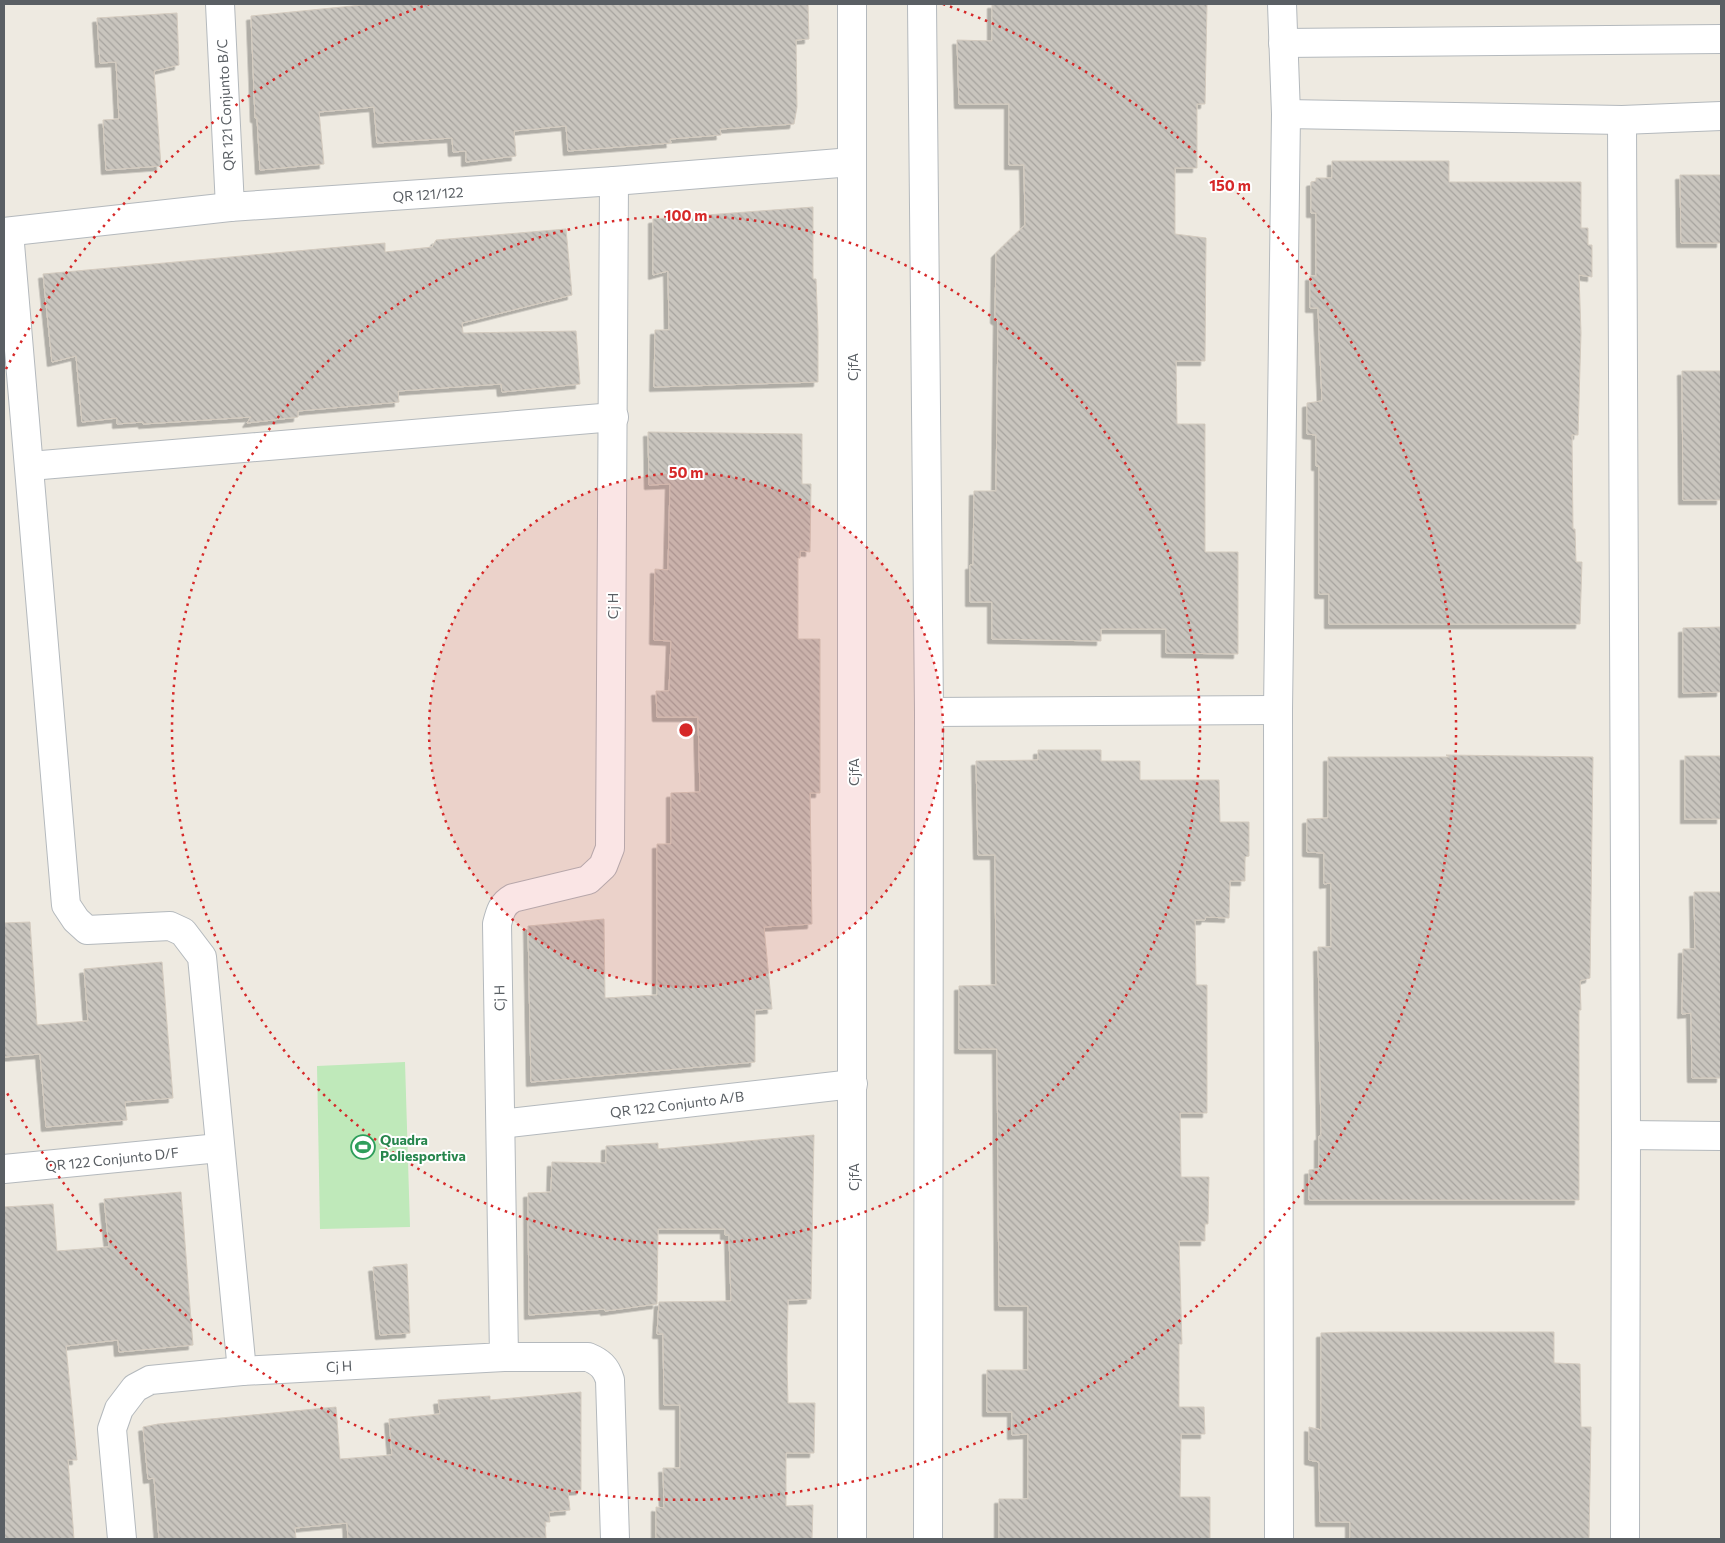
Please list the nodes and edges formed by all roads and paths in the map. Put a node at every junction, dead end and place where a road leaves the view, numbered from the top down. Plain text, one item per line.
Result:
1 (220, 4) edge
2 (852, 4) edge
3 (922, 4) edge
4 (1282, 4) edge
5 (1721, 39) edge
6 (1283, 43) junction
7 (1286, 114) junction
8 (1721, 116) edge
9 (1622, 120) junction
10 (852, 162) junction
11 (614, 181) junction
12 (230, 207) junction
13 (6, 232) edge
14 (614, 418) junction
15 (30, 466) junction
16 (1278, 710) junction
17 (929, 712) junction
18 (853, 1084) junction
19 (501, 1124) junction
20 (1626, 1135) junction
21 (1721, 1136) edge
22 (220, 1148) junction
23 (4, 1169) edge
24 (504, 1357) junction
25 (242, 1371) junction
26 (122, 1539) edge
27 (615, 1539) edge
28 (852, 1539) edge
29 (928, 1539) edge
30 (1279, 1539) edge
31 (1625, 1539) edge

1 - 12 street, QR 121 Conjunto B/C
2 - 10 street, CjfA
3 - 17 street
4 - 6 street
5 - 6 street
6 - 7 street
7 - 9 street
7 - 16 street
8 - 9 street
9 - 20 street
10 - 11 street, QR 121/122
10 - 18 street, CjfA
11 - 12 street, QR 121/122
11 - 14 street, Cj H
12 - 13 street, QR 121/122
13 - 15 street
14 - 15 street
14 - 19 street, Cj H
15 - 22 street
16 - 17 street
16 - 30 street
17 - 29 street
18 - 19 street, QR 122 Conjunto A/B
18 - 28 street, CjfA
19 - 24 street, Cj H
20 - 21 street
20 - 31 street
22 - 23 street, QR 122 Conjunto D/F
22 - 25 street
24 - 25 street, Cj H
24 - 27 street
25 - 26 street, Cj H

